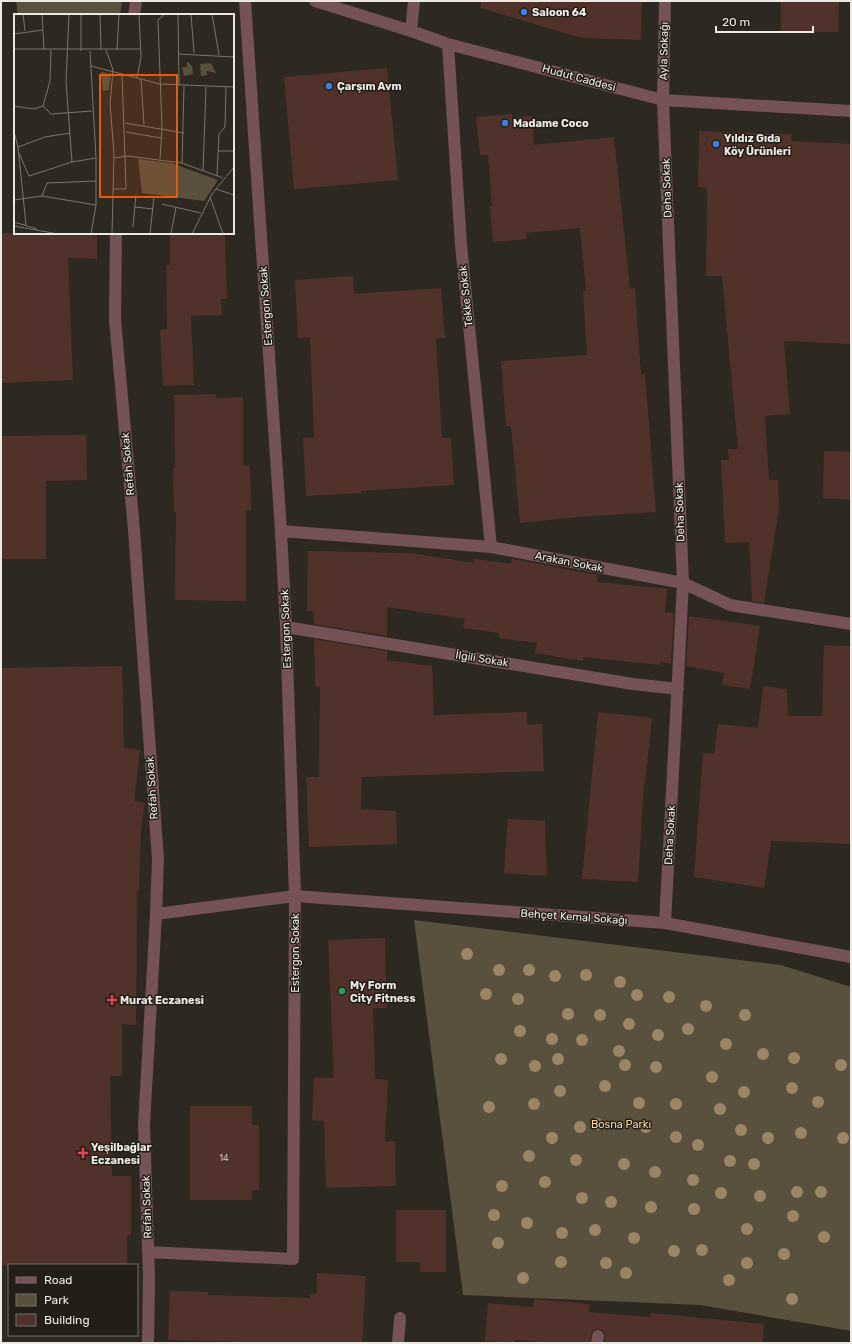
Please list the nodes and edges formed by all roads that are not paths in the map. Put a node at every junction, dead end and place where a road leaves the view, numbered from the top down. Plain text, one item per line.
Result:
1 (136, 1) edge
2 (245, 1) edge
3 (315, 1) edge
4 (414, 1) edge
5 (665, 1) edge
6 (134, 14) edge
7 (411, 31) junction
8 (448, 44) junction
9 (663, 100) junction
10 (851, 111) edge
11 (116, 234) edge
12 (281, 531) junction
13 (491, 547) junction
14 (683, 583) junction
15 (851, 624) edge
16 (286, 627) junction
17 (678, 689) junction
18 (295, 896) junction
19 (156, 914) junction
20 (665, 923) junction
21 (851, 957) edge
22 (148, 1252) junction
23 (400, 1318) dead end
24 (148, 1343) edge
25 (398, 1343) edge

1 - 6 street
2 - 12 street, Estergon Sokak
3 - 7 street, Hudut Caddesi
4 - 7 street
5 - 9 street, Ayla Sokağı
7 - 8 street, Hudut Caddesi
8 - 9 street, Hudut Caddesi
8 - 13 street, Tekke Sokak
9 - 10 street, Hudut Caddesi
9 - 14 street, Deha Sokak
11 - 19 street, Refah Sokak
12 - 13 street, Arakan Sokak
12 - 16 street, Estergon Sokak
13 - 14 street, Arakan Sokak
14 - 15 street, Arakan Sokak
14 - 17 street, Deha Sokak
16 - 17 street, İlgili Sokak
16 - 18 street, Estergon Sokak
17 - 20 street, Deha Sokak
18 - 19 street, Behçet Kemal Sokağı
18 - 20 street, Behçet Kemal Sokağı
18 - 22 street, Estergon Sokak
19 - 22 street, Refah Sokak
20 - 21 street, Behçet Kemal Sokağı
22 - 24 street, Refah Sokak
23 - 25 street

